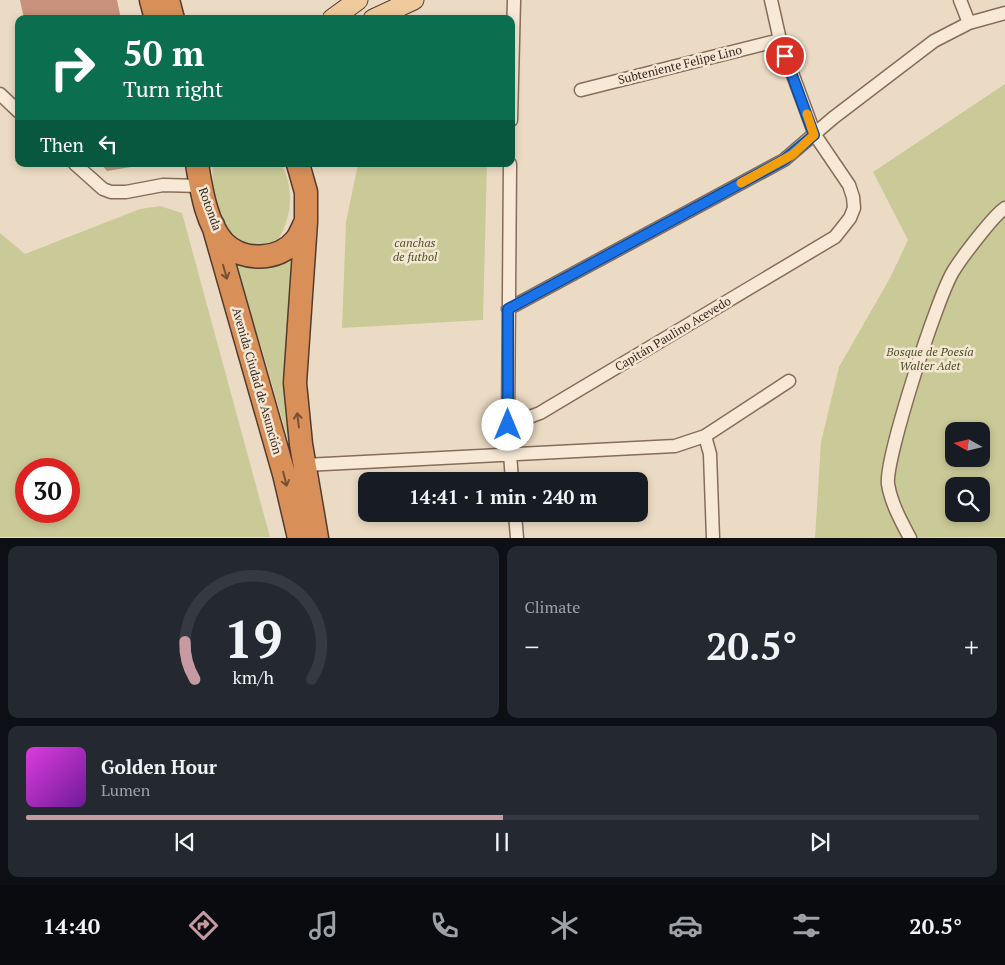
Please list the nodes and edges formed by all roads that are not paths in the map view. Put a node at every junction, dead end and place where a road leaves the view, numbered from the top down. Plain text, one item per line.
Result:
1 (151, 0) edge
2 (168, 0) edge
3 (358, 0) edge
4 (414, 0) edge
5 (514, 0) edge
6 (771, 0) edge
7 (960, 0) edge
8 (1005, 13) edge
9 (155, 15) edge
10 (172, 15) edge
11 (337, 15) edge
12 (382, 15) edge
13 (514, 15) edge
14 (969, 24) junction
15 (780, 40) junction
16 (581, 90) dead end
17 (0, 94) edge
18 (15, 108) edge
19 (814, 135) junction
20 (78, 167) edge
21 (197, 167) edge
22 (300, 167) edge
23 (510, 167) edge
24 (200, 186) junction
25 (1005, 208) edge
26 (306, 222) junction
27 (213, 225) junction
28 (508, 309) junction
29 (789, 381) dead end
30 (508, 425) junction
31 (705, 436) junction
32 (510, 454) junction
33 (305, 465) junction
34 (511, 472) edge
35 (516, 522) edge
36 (299, 538) edge
37 (317, 538) edge
38 (517, 538) edge
39 (713, 538) edge
40 (910, 538) edge

1 - 9 highway
2 - 10 highway
3 - 11 main road
4 - 12 main road
5 - 13 street
6 - 15 street
7 - 14 street
8 - 14 street
14 - 19 street
15 - 16 street, Subteniente Felipe Lino
15 - 19 street
17 - 18 street
19 - 28 street
19 - 30 street, Capitán Paulino Acevedo
20 - 24 street
21 - 24 highway, Rotonda
22 - 26 highway
23 - 28 street
24 - 27 highway, Rotonda
25 - 40 street
26 - 27 highway, Rotonda
33 -> 26 highway, Avenida Ciudad de Asunción
27 -> 36 highway, Avenida Ciudad de Asunción
28 - 30 street
29 - 31 street
30 - 32 street
31 - 32 street
31 - 39 street
32 - 33 street
32 - 34 street
33 - 37 highway, Avenida Ciudad de Asunción
35 - 38 street

